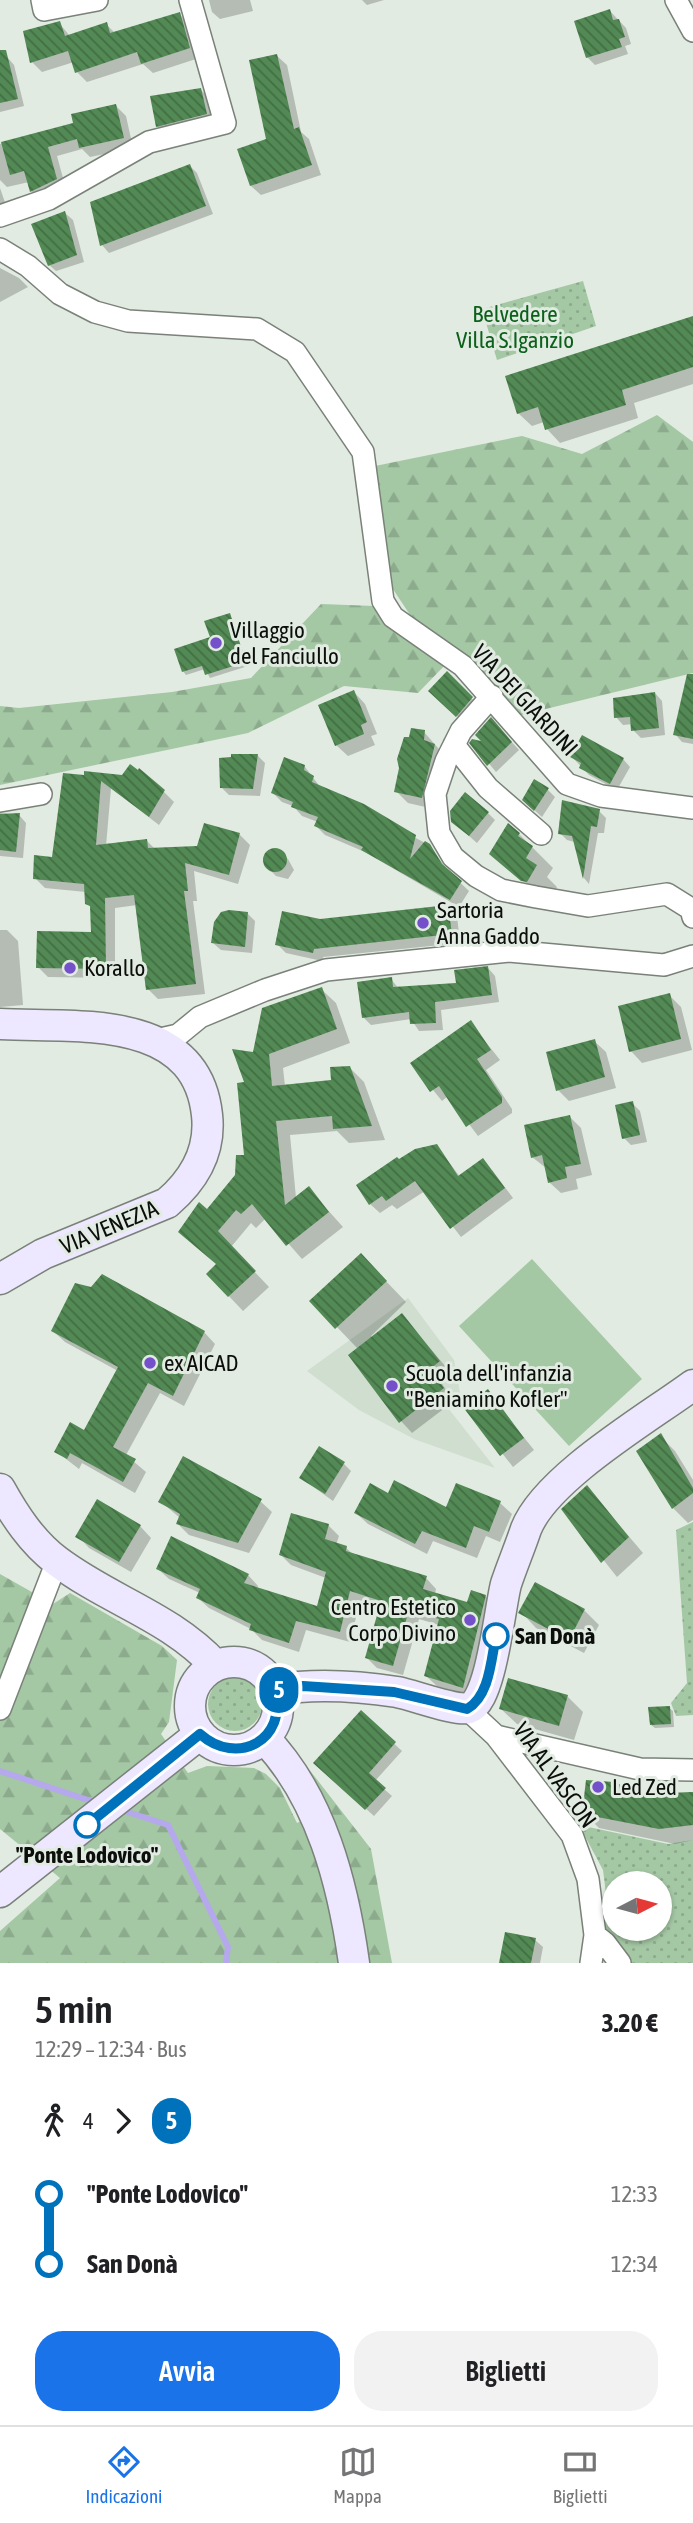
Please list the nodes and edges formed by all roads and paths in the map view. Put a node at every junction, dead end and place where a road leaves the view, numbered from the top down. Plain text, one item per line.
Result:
1 (42, 0) edge
2 (97, 0) edge
3 (190, 0) edge
4 (676, 0) edge
5 (693, 31) edge
6 (0, 216) edge
7 (0, 249) edge
8 (492, 696) junction
9 (454, 745) junction
10 (41, 794) dead end
11 (0, 801) edge
12 (693, 808) edge
13 (541, 834) dead end
14 (693, 917) edge
15 (693, 956) edge
16 (0, 1024) edge
17 (156, 1040) junction
18 (0, 1279) edge
19 (693, 1385) edge
20 (0, 1489) edge
21 (57, 1560) junction
22 (215, 1665) junction
23 (275, 1690) junction
24 (0, 1709) edge
25 (467, 1709) junction
26 (200, 1734) junction
27 (496, 1736) junction
28 (264, 1738) junction
29 (693, 1770) edge
30 (0, 1892) edge
31 (595, 1935) junction
32 (354, 1963) edge
33 (591, 1963) edge
34 (620, 1963) edge

1 - 2 street
3 - 6 street
4 - 5 street
7 - 8 street, VIA DEI GIARDINI
8 - 9 street
8 - 12 street, VIA DEI GIARDINI
9 - 13 street
9 - 14 street
10 - 11 street
15 - 17 street
16 - 17 main road, VIA VENEZIA
17 - 18 main road, VIA VENEZIA
19 - 25 main road
20 - 21 main road
21 - 22 main road
21 - 24 street
22 - 23 main road
22 - 26 main road
23 - 25 main road
23 - 28 main road
25 - 27 street, VIA AL VASCON
26 - 28 main road
26 - 30 main road
27 - 29 street
27 - 31 street, VIA AL VASCON
28 - 32 main road
31 - 33 street, VIA AL VASCON
31 - 34 street

